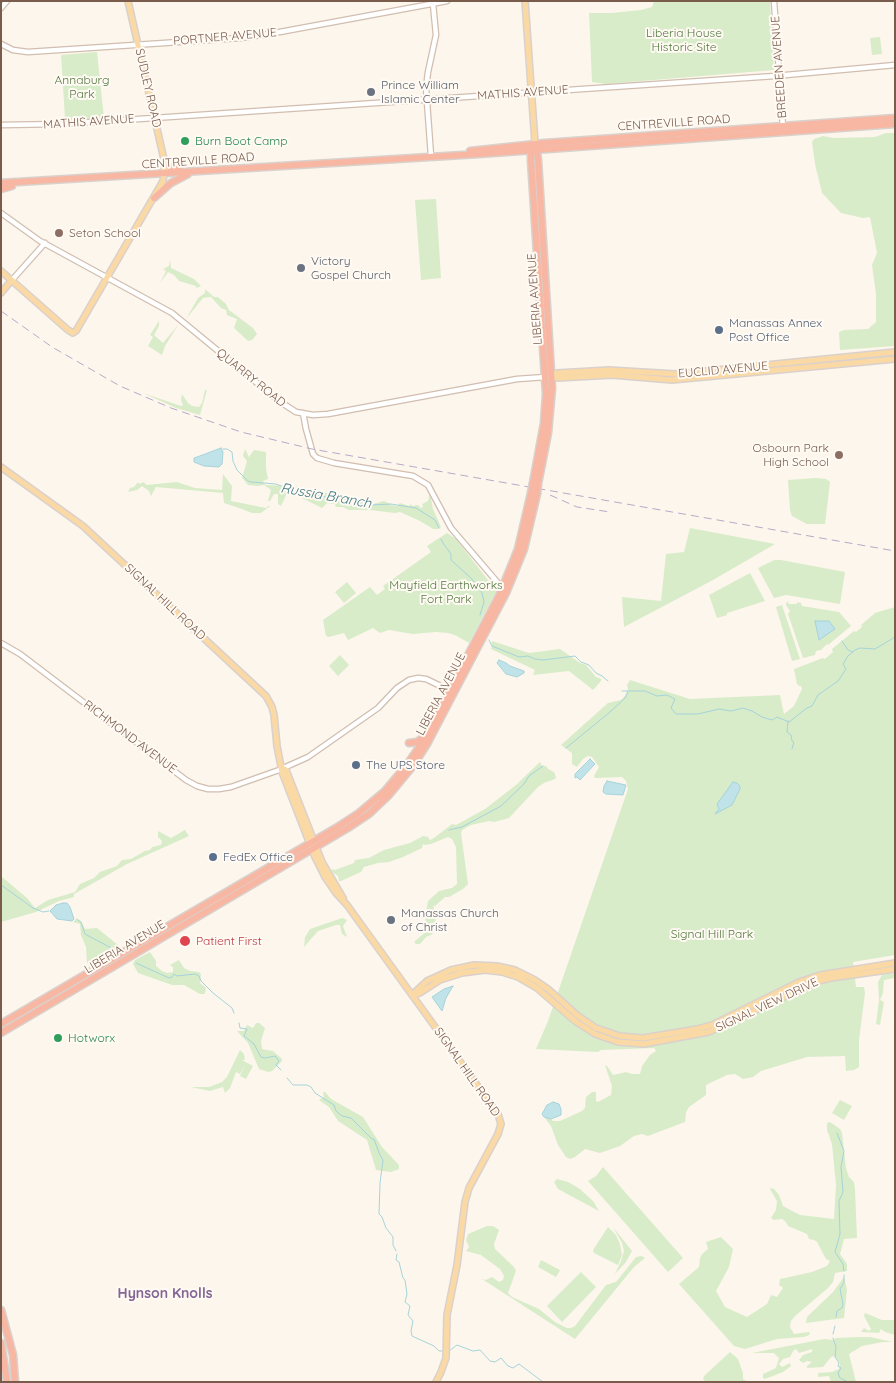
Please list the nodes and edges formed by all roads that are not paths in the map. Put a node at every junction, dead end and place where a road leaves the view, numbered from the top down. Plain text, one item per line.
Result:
1 (8, 1) edge
2 (128, 1) edge
3 (447, 1) edge
4 (525, 1) edge
5 (774, 1) edge
6 (433, 4) junction
7 (1, 8) edge
8 (1, 44) edge
9 (137, 44) junction
10 (895, 65) edge
11 (779, 75) junction
12 (531, 92) junction
13 (427, 99) junction
14 (154, 118) junction
15 (895, 118) edge
16 (895, 124) edge
17 (1, 125) edge
18 (696, 126) dead end
19 (783, 126) junction
20 (707, 132) junction
21 (535, 146) junction
22 (554, 148) junction
23 (518, 151) junction
24 (455, 154) junction
25 (431, 156) junction
26 (531, 160) junction
27 (165, 161) junction
28 (538, 169) junction
29 (192, 172) junction
30 (204, 172) junction
31 (165, 174) junction
32 (33, 182) junction
33 (1, 183) edge
34 (1, 189) edge
35 (154, 198) junction
36 (1, 213) edge
37 (45, 243) junction
38 (1, 271) edge
39 (108, 277) junction
40 (12, 280) junction
41 (1, 293) edge
42 (895, 352) edge
43 (895, 358) edge
44 (548, 377) junction
45 (303, 414) junction
46 (1, 467) edge
47 (504, 591) junction
48 (1, 643) edge
49 (452, 692) junction
50 (427, 734) junction
51 (409, 743) dead end
52 (282, 768) junction
53 (290, 793) junction
54 (300, 806) junction
55 (313, 845) junction
56 (895, 963) edge
57 (895, 969) edge
58 (412, 995) junction
59 (1, 1024) edge
60 (1, 1033) edge
61 (1, 1310) edge
62 (1, 1343) edge
63 (7, 1382) edge
64 (15, 1382) edge
65 (436, 1382) edge

1 - 7 street
2 - 9 main road, SUDLEY ROAD
3 - 6 street, PORTNER AVENUE
4 - 12 main road, LIBERIA AVENUE
5 - 11 street, BREEDEN AVENUE
6 - 9 street, PORTNER AVENUE
6 - 13 street
8 - 9 street, PORTNER AVENUE
9 - 14 main road, SUDLEY ROAD
10 - 11 street, MATHIS AVENUE
11 - 12 street, MATHIS AVENUE
11 - 19 street, BREEDEN AVENUE
12 - 13 street, MATHIS AVENUE
12 - 21 main road, LIBERIA AVENUE
13 - 14 street, MATHIS AVENUE
13 - 25 street
14 - 17 street, MATHIS AVENUE
14 - 27 main road, SUDLEY ROAD
15 - 19 highway, CENTREVILLE ROAD
16 - 19 highway, CENTREVILLE ROAD
18 - 20 highway
19 - 20 highway, CENTREVILLE ROAD
19 - 22 highway, CENTREVILLE ROAD
20 - 21 highway, CENTREVILLE ROAD
21 - 22 highway, CENTREVILLE ROAD
21 - 23 highway, CENTREVILLE ROAD
21 - 24 highway, CENTREVILLE ROAD
21 - 26 highway, LIBERIA AVENUE
21 - 28 highway, LIBERIA AVENUE
22 - 28 highway
23 - 24 highway, CENTREVILLE ROAD
23 - 26 highway
24 - 25 highway, CENTREVILLE ROAD
25 - 30 highway, CENTREVILLE ROAD
26 - 44 highway, LIBERIA AVENUE
27 - 30 highway
27 - 31 main road, SUDLEY ROAD
28 - 44 highway, LIBERIA AVENUE
29 - 30 highway, CENTREVILLE ROAD
29 - 31 highway, CENTREVILLE ROAD
29 - 35 highway
31 - 32 highway, CENTREVILLE ROAD
31 - 35 main road
32 - 33 highway, CENTREVILLE ROAD
32 - 34 highway
35 - 39 main road
36 - 37 street, QUARRY ROAD
37 - 39 street, QUARRY ROAD
37 - 40 street
38 - 40 main road
39 - 40 main road
39 - 45 street, QUARRY ROAD
40 - 41 main road
42 - 44 main road, EUCLID AVENUE
43 - 44 main road, EUCLID AVENUE
44 - 45 street, EUCLID AVENUE
44 - 47 highway, LIBERIA AVENUE, bridge
45 - 47 street
46 - 52 main road, SIGNAL HILL ROAD
47 - 49 highway, LIBERIA AVENUE
48 - 52 street, RICHMOND AVENUE
49 - 50 highway, LIBERIA AVENUE
49 - 52 street, RICHMOND AVENUE
49 - 55 highway, LIBERIA AVENUE
50 - 51 highway
50 - 55 highway, LIBERIA AVENUE
52 - 53 main road, SIGNAL HILL ROAD
52 - 54 main road, SIGNAL HILL ROAD
53 - 54 main road
53 - 55 main road, SIGNAL HILL ROAD
54 - 55 main road, SIGNAL HILL ROAD
55 - 58 main road, SIGNAL HILL ROAD
55 - 59 highway, LIBERIA AVENUE
55 - 60 highway, LIBERIA AVENUE
56 - 58 main road, SIGNAL VIEW DRIVE
57 - 58 main road, SIGNAL VIEW DRIVE
58 - 65 main road, SIGNAL HILL ROAD
61 - 64 highway
62 - 63 highway

